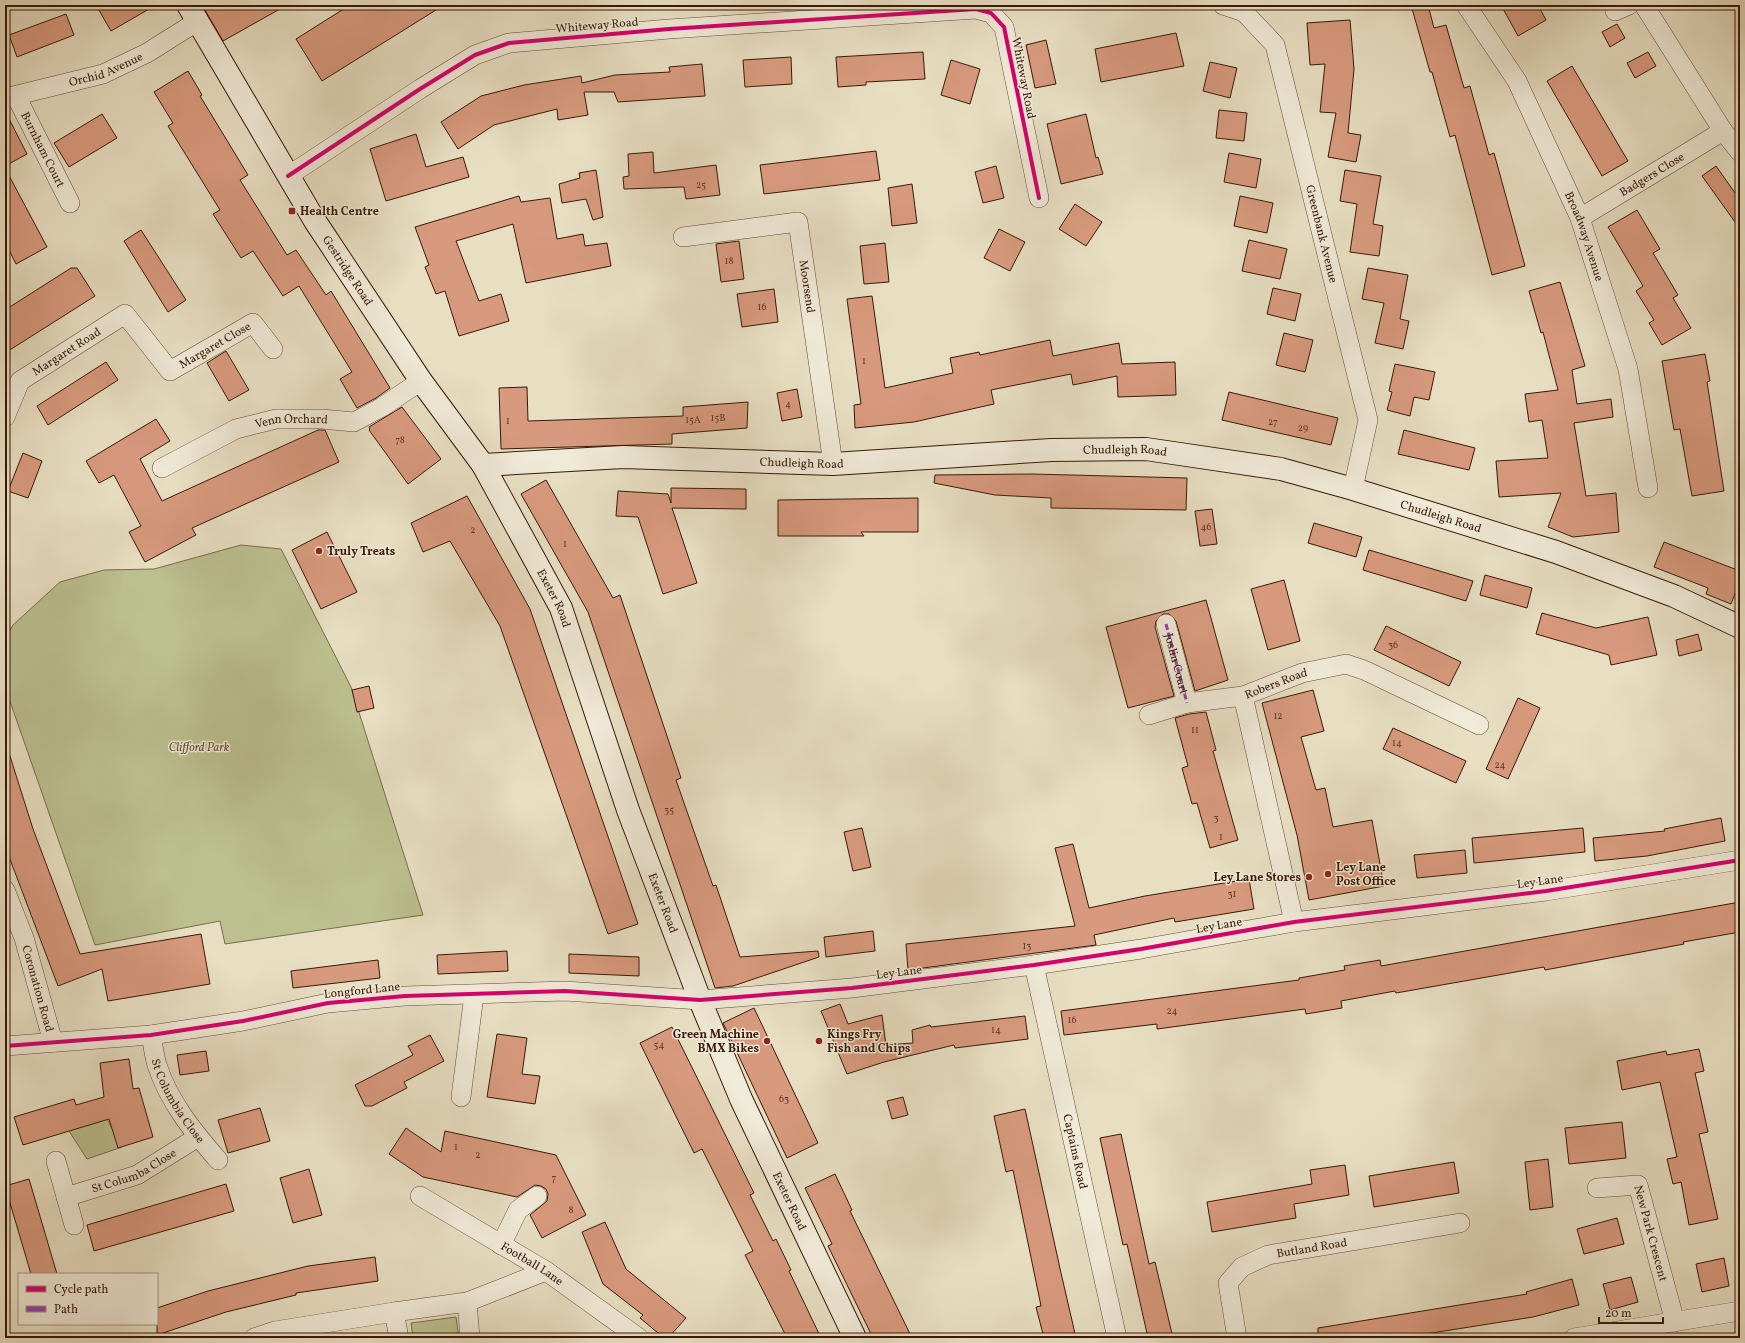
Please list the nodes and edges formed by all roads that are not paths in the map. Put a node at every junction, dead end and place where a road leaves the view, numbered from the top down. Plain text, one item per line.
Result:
1 (1223, 5) edge
2 (1466, 5) edge
3 (1644, 5) edge
4 (193, 13) edge
5 (11, 97) edge
6 (1723, 131) junction
7 (1740, 152) edge
8 (288, 176) junction
9 (1039, 198) dead end
10 (70, 203) dead end
11 (1580, 218) junction
12 (683, 237) dead end
13 (125, 314) joint
14 (273, 349) dead end
15 (421, 381) junction
16 (5, 417) edge
17 (833, 464) junction
18 (483, 465) junction
19 (162, 468) dead end
20 (1648, 488) dead end
21 (1353, 489) junction
22 (1166, 624) dead end
23 (1740, 627) edge
24 (1243, 696) junction
25 (1187, 703) junction
26 (1149, 715) dead end
27 (1479, 725) dead end
28 (1740, 860) edge
29 (5, 890) edge
30 (1294, 922) junction
31 (1034, 965) junction
32 (474, 995) junction
33 (700, 1000) junction
34 (151, 1035) junction
35 (53, 1042) junction
36 (5, 1046) edge
37 (461, 1097) dead end
38 (198, 1137) junction
39 (218, 1160) dead end
40 (56, 1161) dead end
41 (1597, 1188) dead end
42 (420, 1196) dead end
43 (537, 1196) dead end
44 (66, 1197) junction
45 (1460, 1223) dead end
46 (74, 1225) dead end
47 (501, 1245) junction
48 (546, 1271) junction
49 (467, 1302) junction
50 (1740, 1311) edge
51 (394, 1312) junction
52 (1675, 1322) junction
53 (1615, 1335) edge
54 (254, 1338) edge
55 (399, 1338) edge
56 (470, 1338) edge
57 (638, 1338) edge
58 (855, 1338) edge
59 (1117, 1338) edge
60 (1237, 1338) edge
61 (1574, 1338) edge

1 - 21 street, Greenbank Avenue
2 - 11 street, Broadway Avenue
3 - 6 street
4 - 5 street, Orchid Avenue
4 - 8 main road, Gestridge Road
5 - 10 street, Burnham Court
6 - 7 street
6 - 11 street, Badgers Close
8 - 9 street, Whiteway Road
8 - 15 main road, Gestridge Road
11 - 20 street, Broadway Avenue
12 - 17 street, Moorsend
13 - 14 street, Margaret Close
13 - 16 street, Margaret Road
15 - 18 main road, Gestridge Road
15 - 19 street, Venn Orchard
17 - 18 main road, Chudleigh Road
17 - 21 main road, Chudleigh Road
18 - 33 main road, Exeter Road
21 - 23 main road, Chudleigh Road
22 - 25 street, Joslin Court
24 - 25 street, Joslin Court
24 - 27 street, Robers Road
24 - 30 street, Robers Road
25 - 26 street, Joslin Court
28 - 30 street, Ley Lane
29 - 35 street, Coronation Road
30 - 31 street, Ley Lane
31 - 33 street, Ley Lane
31 - 59 street, Captains Road
32 - 33 street, Longford Lane
32 - 34 street, Longford Lane
32 - 37 street
33 - 58 main road, Exeter Road
34 - 35 street, Longford Lane
34 - 38 street, St Columbia Close
35 - 36 street, Longford Lane
38 - 39 street, St Columbia Close
38 - 44 street, St Columba Close
40 - 44 street
41 - 52 street, New Park Crescent
42 - 47 street, Football Lane
43 - 47 street
44 - 46 street
45 - 60 street, Butland Road
47 - 48 street, Football Lane
48 - 49 street
48 - 57 street, Football Lane
49 - 51 street
49 - 56 street
50 - 52 street
51 - 54 street
51 - 55 street
52 - 53 street
53 - 61 street

